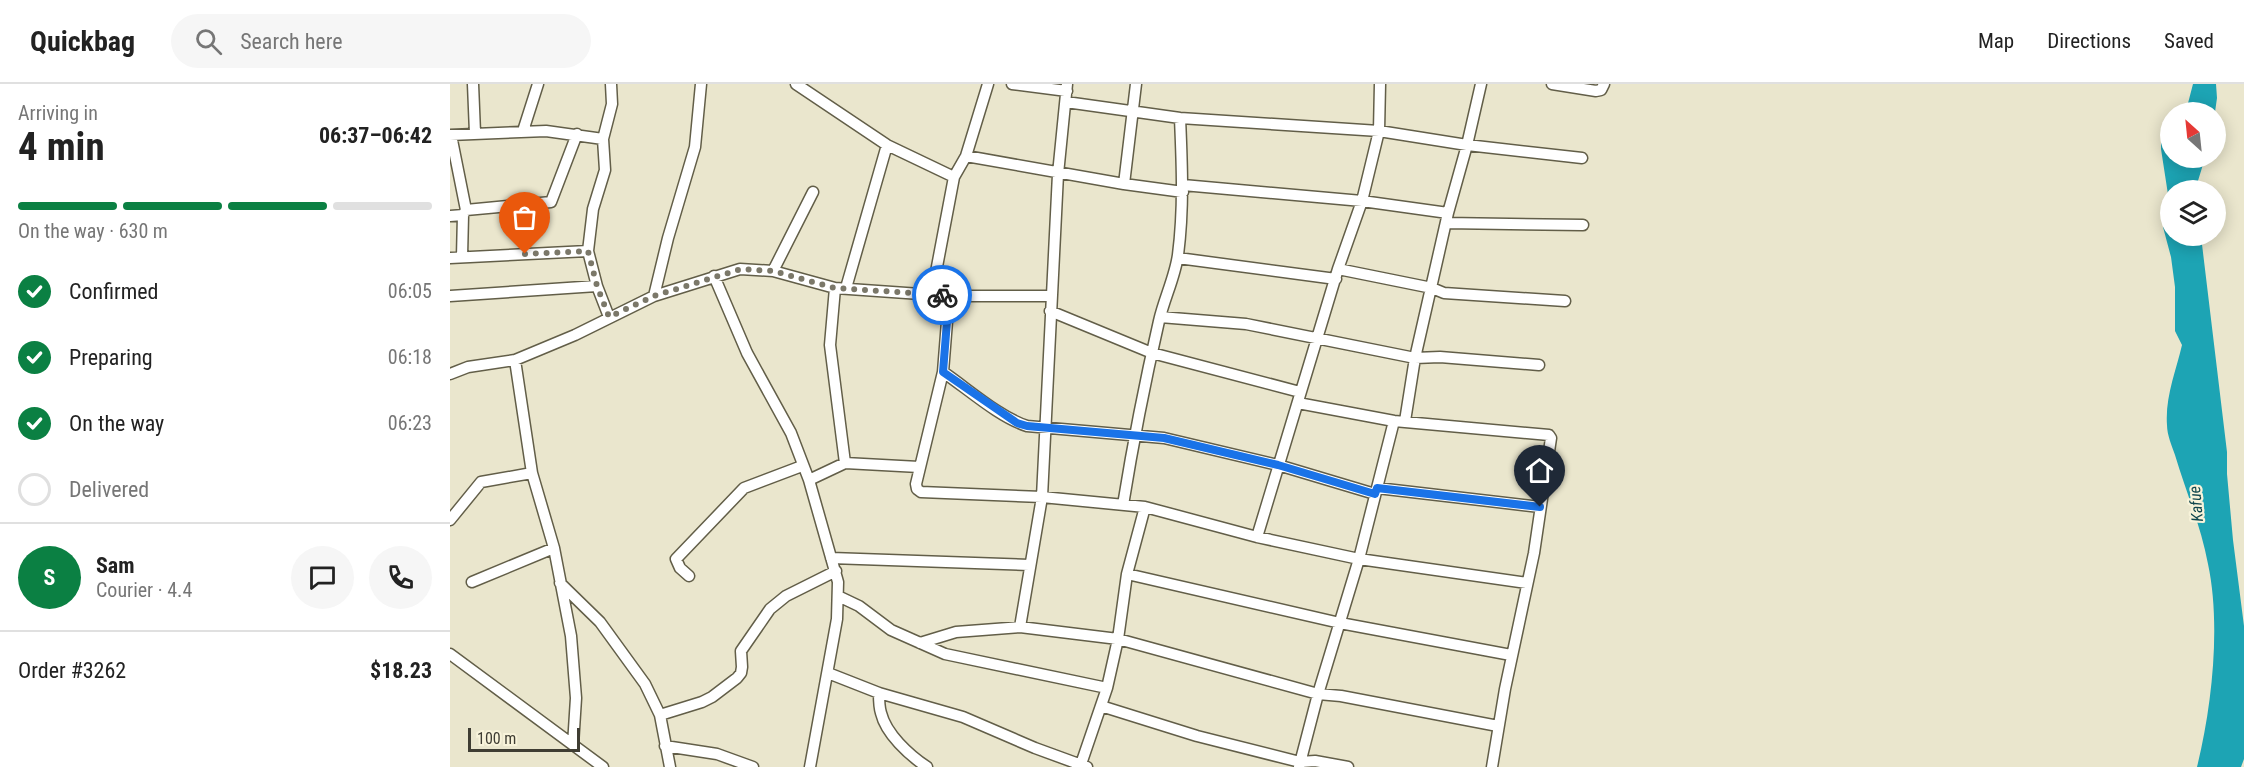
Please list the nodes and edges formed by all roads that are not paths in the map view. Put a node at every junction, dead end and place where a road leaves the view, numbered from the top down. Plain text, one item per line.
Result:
1 (473, 84) edge
2 (538, 84) edge
3 (611, 84) edge
4 (701, 84) edge
5 (796, 84) edge
6 (988, 84) edge
7 (1011, 84) edge
8 (1136, 84) edge
9 (1380, 84) edge
10 (1480, 84) edge
11 (1552, 84) edge
12 (1604, 84) edge
13 (1067, 92) edge
14 (1134, 110) junction
15 (1179, 118) junction
16 (524, 131) junction
17 (1379, 131) junction
18 (475, 133) junction
19 (577, 134) junction
20 (451, 135) edge
21 (603, 139) junction
22 (886, 145) junction
23 (1467, 145) junction
24 (966, 156) junction
25 (1582, 158) dead end
26 (1058, 174) junction
27 (954, 177) junction
28 (455, 181) edge
29 (1124, 184) junction
30 (1183, 188) junction
31 (813, 192) dead end
32 (1362, 201) junction
33 (464, 212) junction
34 (450, 216) edge
35 (1447, 218) junction
36 (1583, 225) dead end
37 (588, 251) junction
38 (462, 257) junction
39 (450, 258) edge
40 (1178, 258) junction
41 (773, 271) junction
42 (1337, 274) junction
43 (714, 276) junction
44 (597, 286) junction
45 (841, 288) junction
46 (1432, 288) junction
47 (932, 293) junction
48 (450, 296) edge
49 (654, 296) junction
50 (949, 296) junction
51 (1050, 296) junction
52 (1564, 301) dead end
53 (1050, 311) junction
54 (609, 317) junction
55 (1160, 317) junction
56 (1318, 338) junction
57 (1152, 353) junction
58 (1415, 358) junction
59 (515, 360) junction
60 (1539, 365) dead end
61 (943, 372) junction
62 (450, 374) edge
63 (1299, 397) junction
64 (1400, 421) junction
65 (1046, 427) junction
66 (1135, 434) junction
67 (844, 463) junction
68 (1278, 465) junction
69 (802, 466) junction
70 (919, 467) junction
71 (532, 473) junction
72 (809, 480) junction
73 (1376, 491) junction
74 (1042, 497) junction
75 (1123, 505) junction
76 (1145, 507) junction
77 (1540, 507) junction
78 (450, 520) edge
79 (1257, 537) junction
80 (554, 548) junction
81 (831, 558) junction
82 (1359, 559) junction
83 (1029, 565) junction
84 (836, 571) junction
85 (1127, 574) junction
86 (689, 576) dead end
87 (472, 582) dead end
88 (560, 583) junction
89 (1527, 583) junction
90 (838, 596) junction
91 (1340, 623) junction
92 (1020, 627) junction
93 (1118, 639) junction
94 (920, 643) junction
95 (450, 654) edge
96 (1511, 655) junction
97 (828, 673) junction
98 (1107, 688) junction
99 (879, 693) junction
100 (1318, 694) junction
101 (1101, 706) junction
102 (660, 715) junction
103 (1498, 726) junction
104 (573, 745) junction
105 (665, 746) junction
106 (1300, 765) edge
107 (1083, 766) edge
108 (603, 767) edge
109 (670, 767) edge
110 (753, 767) edge
111 (810, 767) edge
112 (927, 767) edge
113 (1348, 767) edge
114 (1492, 767) edge

1 - 18 street
2 - 16 street
3 - 21 street
4 - 49 street
5 - 22 street
6 - 24 street
7 - 13 street
8 - 14 street
9 - 17 street
10 - 23 street
11 - 12 street
13 - 14 street
13 - 26 street
14 - 15 street
14 - 29 street
15 - 17 street
15 - 30 street
16 - 18 street
16 - 19 street
17 - 23 street
17 - 32 street
18 - 20 street
19 - 21 street
19 - 33 street
20 - 28 street
21 - 37 street
22 - 27 street
22 - 45 street
23 - 25 street
23 - 35 street
24 - 26 street
24 - 27 street
26 - 29 street
26 - 51 street
27 - 47 street
28 - 33 street
29 - 30 street
30 - 32 street
30 - 40 street
31 - 41 street
32 - 35 street
32 - 42 street
33 - 34 street
33 - 38 street
35 - 36 street
35 - 46 street
37 - 38 street
37 - 44 street
38 - 39 street
40 - 42 street
40 - 55 street
41 - 43 street
41 - 45 street
42 - 46 street
42 - 56 street
43 - 49 street
43 - 69 street
44 - 48 street
44 - 54 street
45 - 47 street
45 - 67 street
46 - 52 street
46 - 58 street
47 - 50 street
49 - 54 street
50 - 51 street
50 - 61 street
51 - 53 street
53 - 57 street
53 - 65 street
54 - 59 street
55 - 56 street
55 - 57 street
56 - 58 street
56 - 63 street
57 - 63 street
57 - 66 street
58 - 60 street
58 - 64 street
59 - 62 street
59 - 71 street
61 - 65 street
61 - 70 street
63 - 64 street
63 - 68 street
64 - 73 street
64 - 77 street
65 - 66 street
65 - 74 street
66 - 68 street
66 - 75 street
67 - 70 street
67 - 72 street
68 - 73 street
68 - 79 street
69 - 72 street
69 - 86 street
70 - 74 street
71 - 78 street
71 - 80 street
72 - 81 street
73 - 77 street
73 - 82 street
74 - 75 street
74 - 83 street
75 - 76 street
76 - 79 street
76 - 85 street
77 - 89 street
79 - 82 street
80 - 87 street
80 - 88 street
81 - 83 street
81 - 84 street
82 - 89 street
82 - 91 street
83 - 92 street
84 - 90 street
84 - 102 street
85 - 91 street
85 - 93 street
88 - 102 street
88 - 104 street
89 - 96 street
90 - 94 street
90 - 97 street
91 - 96 street
91 - 100 street
92 - 93 street
92 - 94 street
93 - 98 street
93 - 100 street
94 - 98 street
95 - 104 street
96 - 103 street
97 - 99 street
97 - 111 street
98 - 101 street
99 - 107 street
99 - 112 street
100 - 103 street
100 - 106 street
101 - 106 street
101 - 107 street
102 - 105 street
103 - 114 street
104 - 108 street
105 - 109 street
105 - 110 street
106 - 113 street

